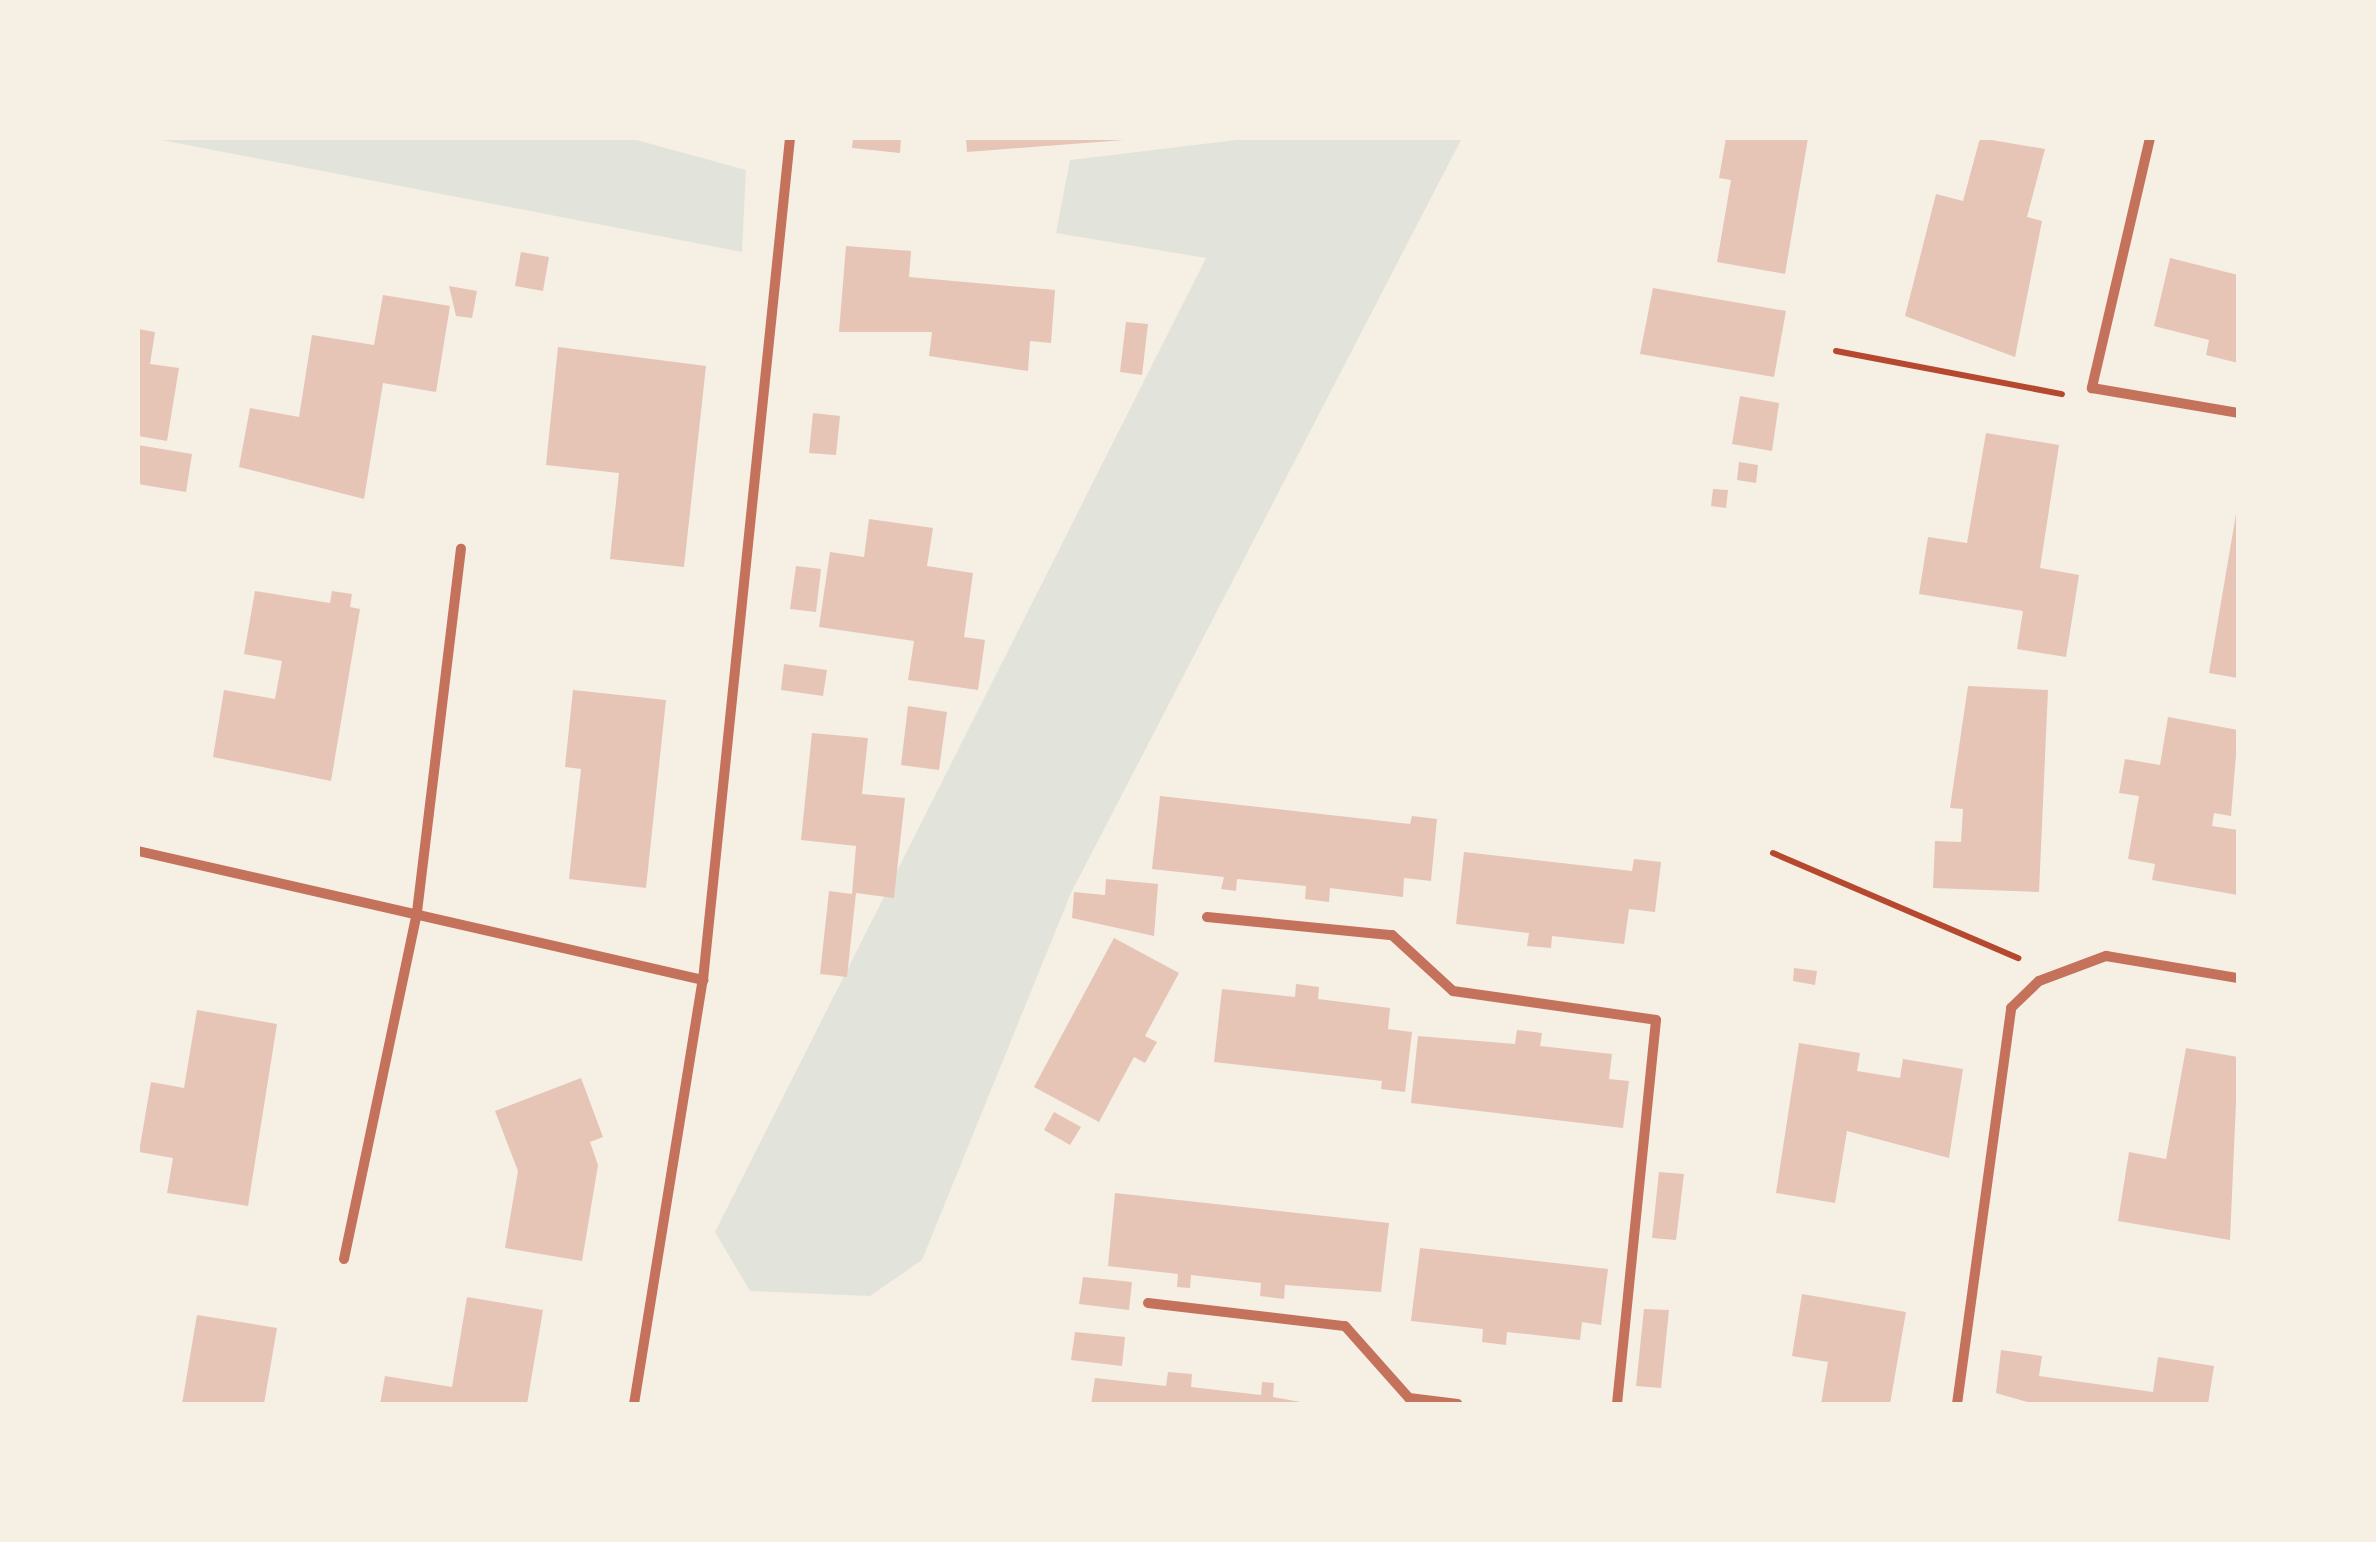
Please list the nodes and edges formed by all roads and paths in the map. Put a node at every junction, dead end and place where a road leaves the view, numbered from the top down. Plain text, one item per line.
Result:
1 (790, 138) edge
2 (2150, 138) edge
3 (1836, 352) dead end
4 (2092, 388) junction
5 (2238, 414) edge
6 (461, 549) dead end
7 (138, 850) edge
8 (1773, 853) dead end
9 (417, 912) junction
10 (1208, 918) dead end
11 (2238, 978) edge
12 (702, 980) junction
13 (2039, 981) junction
14 (344, 1259) dead end
15 (1148, 1303) dead end
16 (634, 1404) edge
17 (1458, 1404) edge
18 (1618, 1404) edge
19 (1958, 1404) edge

1 - 12 street
2 - 4 street
3 - 4 path
4 - 5 street
6 - 9 street
7 - 9 street
8 - 13 path
9 - 12 street
9 - 14 street
10 - 18 street
11 - 13 street
12 - 16 street
13 - 19 street
15 - 17 street

